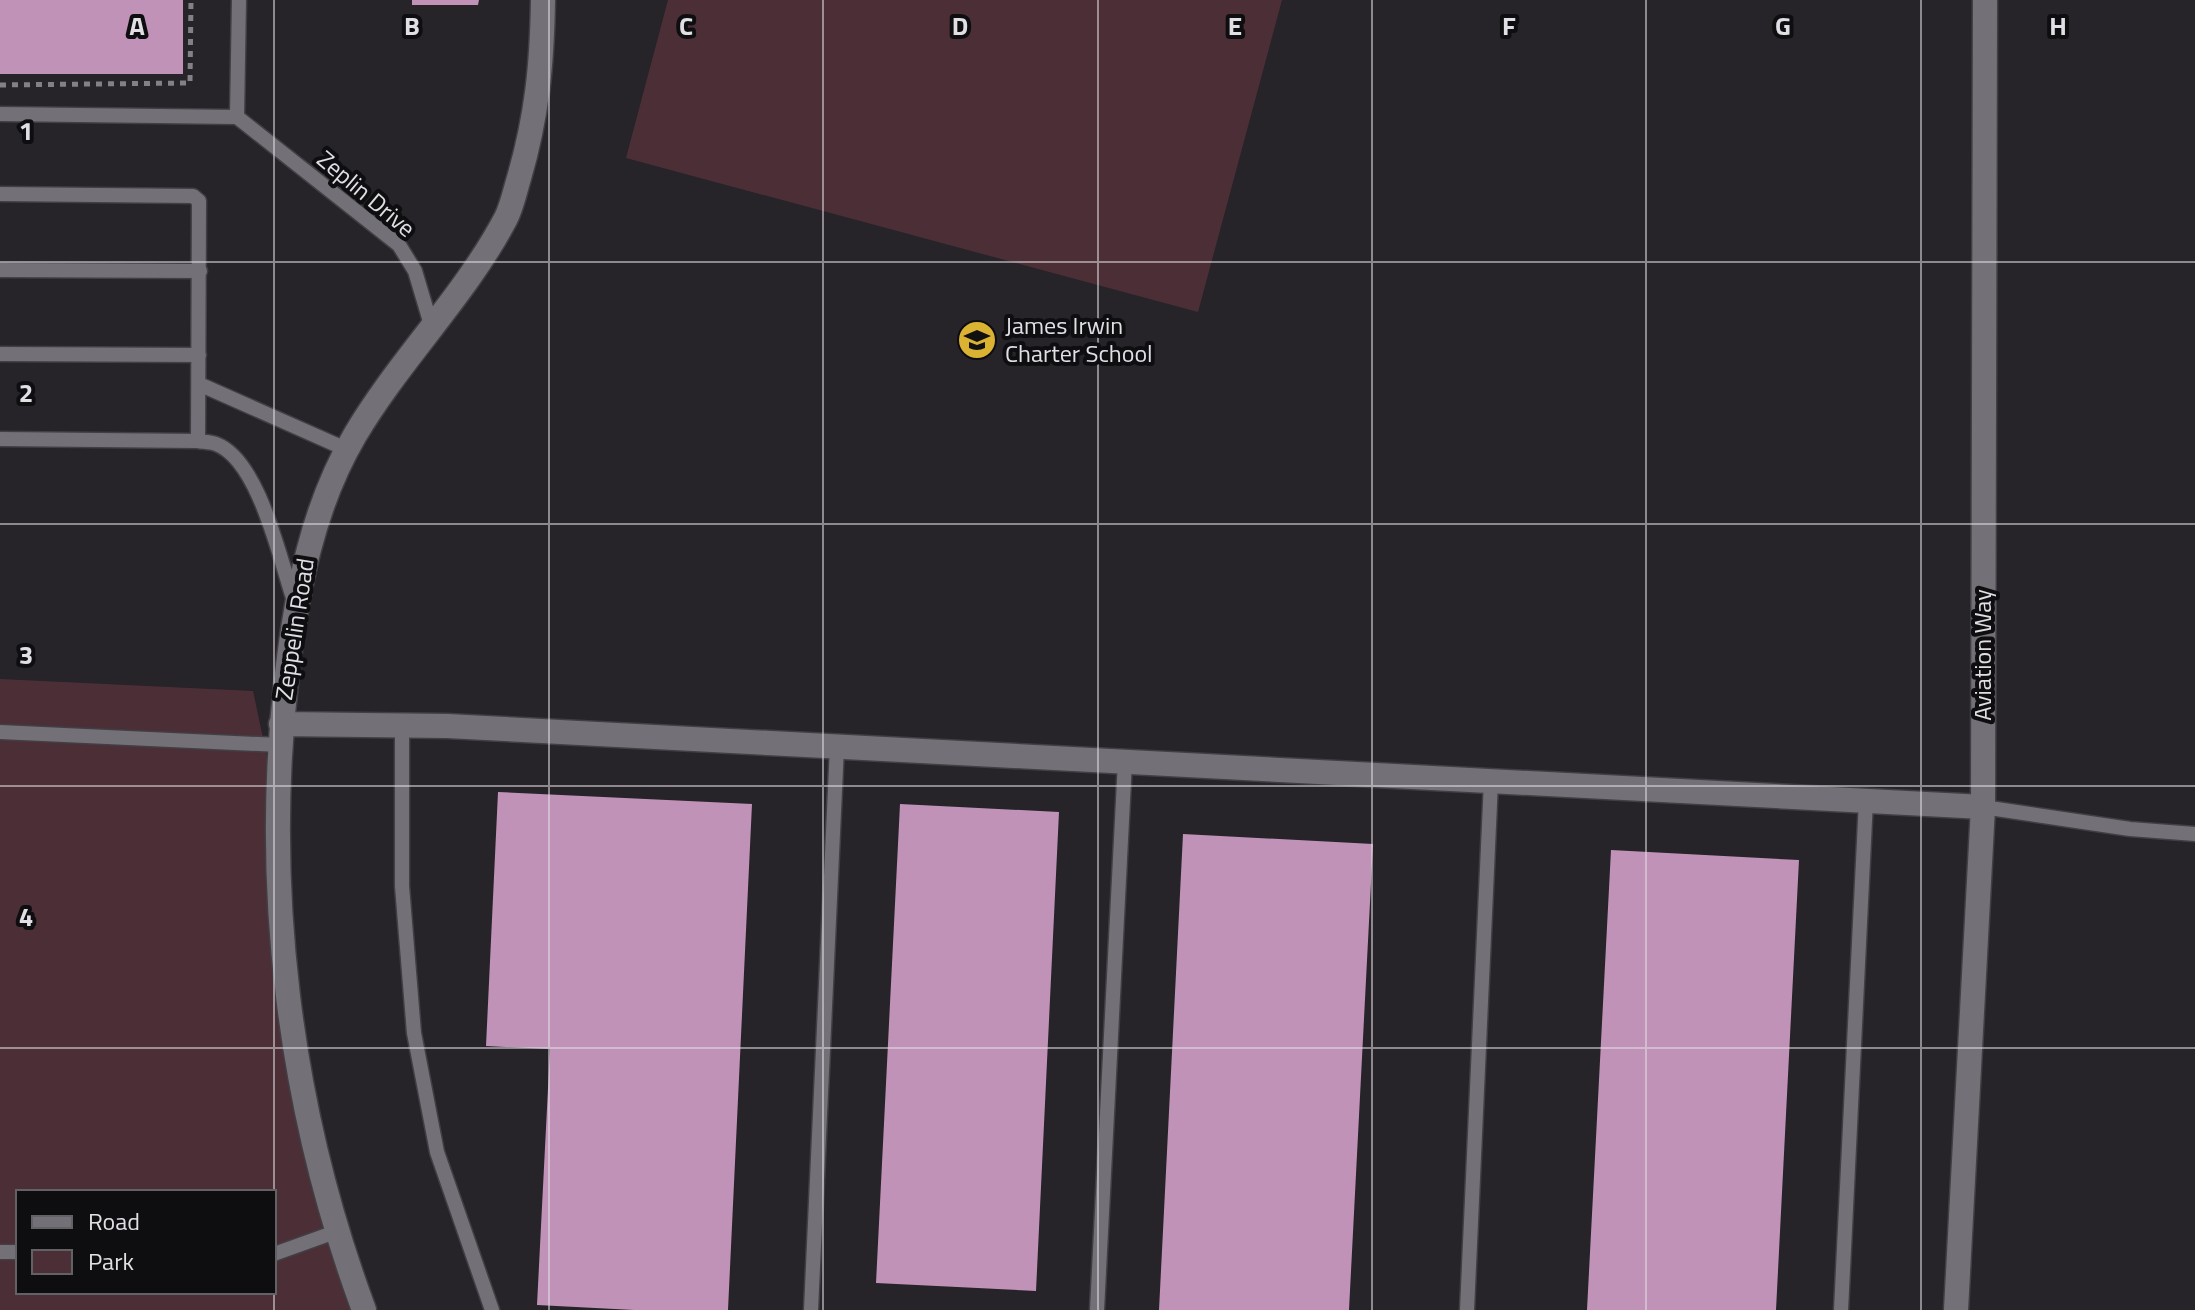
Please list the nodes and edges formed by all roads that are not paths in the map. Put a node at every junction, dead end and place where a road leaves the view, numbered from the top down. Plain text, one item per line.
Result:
1 (239, 0) edge
2 (543, 0) edge
3 (1985, 0) edge
4 (0, 114) edge
5 (237, 117) junction
6 (0, 194) edge
7 (0, 270) edge
8 (200, 271) junction
9 (432, 328) junction
10 (0, 354) edge
11 (199, 355) junction
12 (199, 384) junction
13 (0, 439) edge
14 (198, 441) junction
15 (348, 450) junction
16 (295, 605) junction
17 (402, 725) junction
18 (0, 732) edge
19 (281, 734) junction
20 (837, 746) junction
21 (1125, 761) junction
22 (1491, 781) junction
23 (1866, 800) junction
24 (1983, 807) junction
25 (2195, 834) edge
26 (338, 1231) junction
27 (276, 1253) edge
28 (364, 1310) edge
29 (492, 1310) edge
30 (811, 1310) edge
31 (1097, 1310) edge
32 (1467, 1310) edge
33 (1841, 1310) edge
34 (1956, 1310) edge

1 - 5 lane
2 - 9 street, Zeppelin Road
3 - 24 street, Aviation Way
4 - 5 lane
5 - 9 lane, Zeplin Drive
6 - 8 lane
7 - 8 lane
8 - 11 lane
9 - 15 street, Zeppelin Road
10 - 11 lane
11 - 12 lane
12 - 14 lane
12 - 15 lane
13 - 14 lane
14 - 16 lane
15 - 16 street, Zeppelin Road
16 - 19 street, Zeppelin Road
17 - 19 street
17 - 20 street
17 - 29 lane
18 - 19 lane
19 - 26 street, Zeppelin Road
20 - 21 street
20 - 30 lane
21 - 22 street
21 - 31 lane
22 - 23 street
22 - 32 lane
23 - 24 street
23 - 33 lane
24 - 25 lane
24 - 34 street, Aviation Way
26 - 27 lane
26 - 28 street, Zeppelin Road

